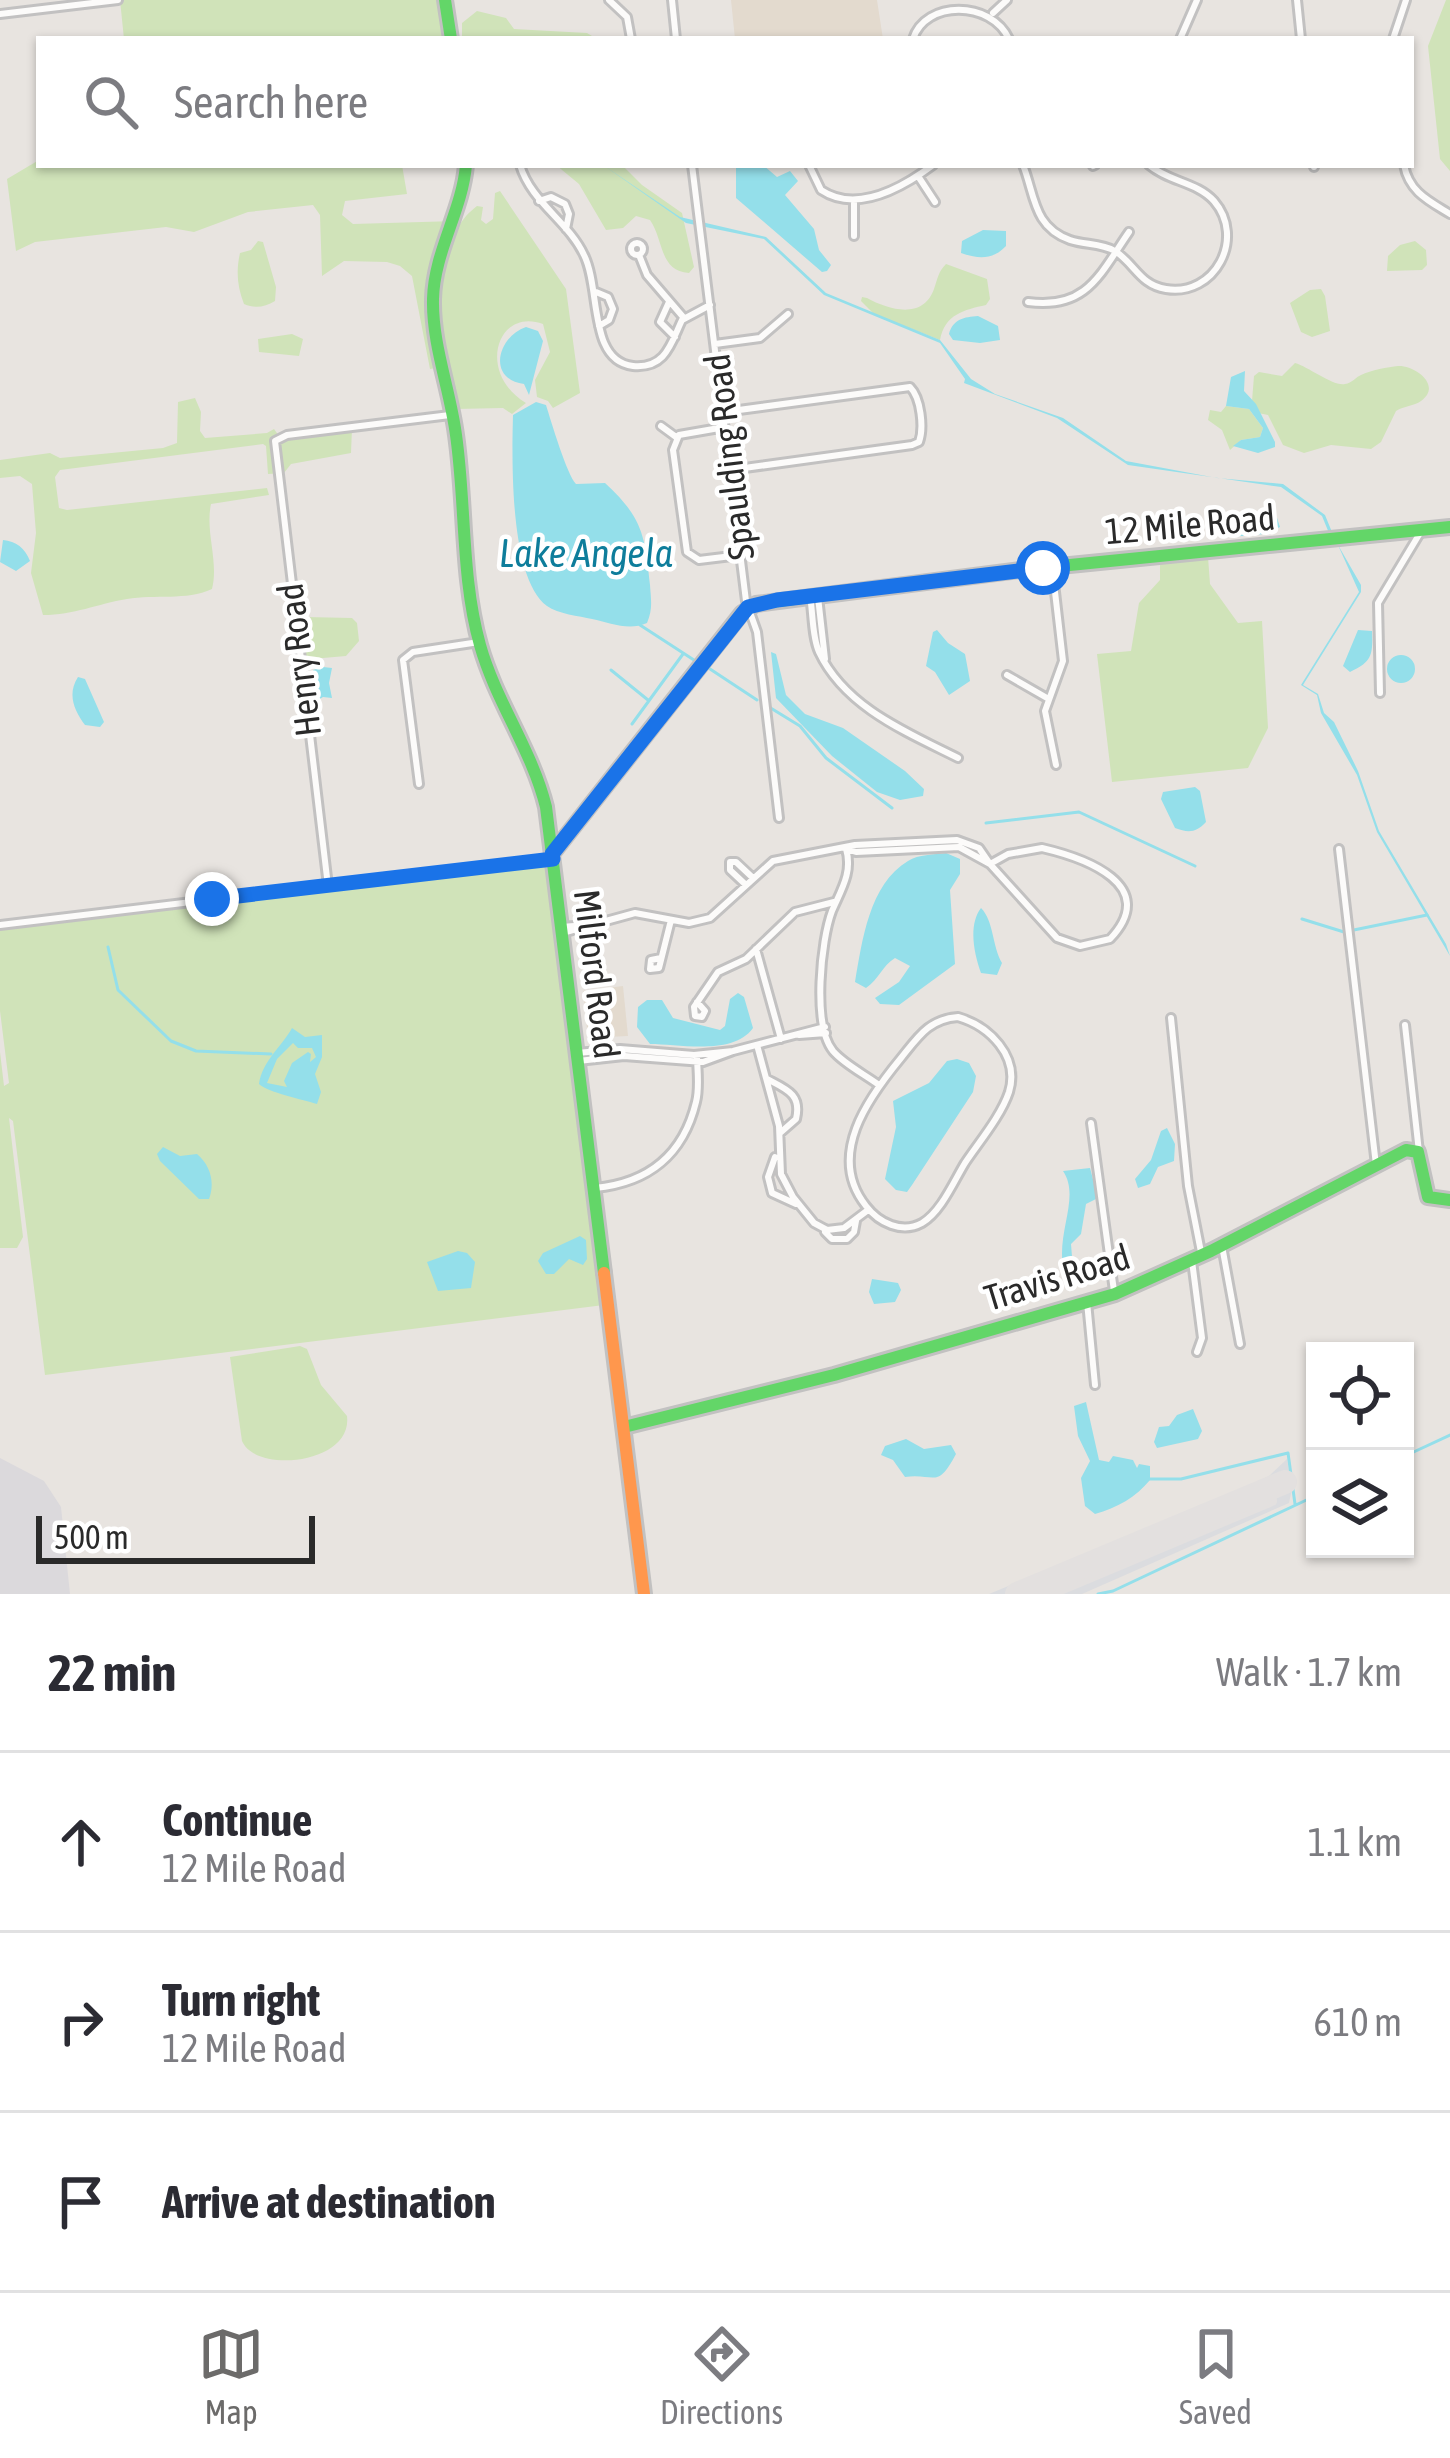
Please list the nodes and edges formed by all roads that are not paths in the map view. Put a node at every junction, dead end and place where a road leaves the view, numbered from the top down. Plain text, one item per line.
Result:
1 (118, 0) edge
2 (609, 0) edge
3 (671, 0) edge
4 (1007, 0) edge
5 (1197, 0) edge
6 (1297, 0) edge
7 (1406, 0) edge
8 (939, 2) edge
9 (621, 4) edge
10 (994, 13) junction
11 (0, 14) edge
12 (630, 36) edge
13 (676, 36) edge
14 (914, 36) edge
15 (1007, 36) edge
16 (1181, 36) edge
17 (1301, 36) edge
18 (1394, 36) edge
19 (466, 168) edge
20 (522, 168) edge
21 (692, 168) edge
22 (810, 168) edge
23 (928, 168) edge
24 (1024, 168) edge
25 (1154, 168) edge
26 (1405, 168) edge
27 (918, 176) junction
28 (854, 200) junction
29 (539, 201) junction
30 (935, 202) dead end
31 (1450, 214) edge
32 (566, 229) junction
33 (1129, 232) dead end
34 (854, 236) dead end
35 (1115, 252) junction
36 (639, 255) dead end
37 (596, 292) junction
38 (670, 301) junction
39 (1028, 302) dead end
40 (710, 305) junction
41 (788, 314) dead end
42 (684, 318) junction
43 (599, 326) junction
44 (675, 337) junction
45 (715, 344) junction
46 (724, 412) junction
47 (452, 415) junction
48 (661, 426) dead end
49 (725, 428) junction
50 (676, 437) junction
51 (730, 470) junction
52 (1450, 527) edge
53 (1421, 530) junction
54 (740, 555) junction
55 (1052, 566) junction
56 (814, 596) junction
57 (748, 607) junction
58 (479, 642) junction
59 (1007, 675) dead end
60 (1381, 692) dead end
61 (1047, 698) junction
62 (958, 758) dead end
63 (1056, 765) dead end
64 (419, 784) dead end
65 (778, 818) dead end
66 (846, 849) junction
67 (1339, 849) dead end
68 (552, 856) junction
69 (990, 864) junction
70 (753, 878) junction
71 (328, 886) junction
72 (746, 886) junction
73 (837, 901) junction
74 (818, 909) junction
75 (671, 920) junction
76 (829, 920) junction
77 (0, 925) edge
78 (561, 930) junction
79 (756, 949) junction
80 (661, 958) dead end
81 (746, 959) junction
82 (761, 965) junction
83 (697, 1002) dead end
84 (1171, 1018) dead end
85 (1406, 1025) dead end
86 (825, 1030) junction
87 (781, 1039) junction
88 (757, 1045) junction
89 (578, 1057) junction
90 (697, 1058) junction
91 (767, 1079) junction
92 (879, 1085) junction
93 (1090, 1123) dead end
94 (780, 1133) junction
95 (777, 1154) junction
96 (1420, 1156) junction
97 (1376, 1166) junction
98 (595, 1189) junction
99 (1450, 1200) edge
100 (799, 1204) junction
101 (868, 1210) junction
102 (1222, 1246) junction
103 (1197, 1258) junction
104 (1114, 1294) junction
105 (1087, 1302) junction
106 (1240, 1344) dead end
107 (1198, 1352) dead end
108 (1095, 1385) dead end
109 (624, 1427) junction
110 (644, 1594) edge

1 - 11 street
2 - 9 street
3 - 13 street
4 - 10 street
5 - 16 street
6 - 17 street
7 - 18 street
8 - 10 street
8 - 14 street
9 - 12 street
10 - 15 street
19 - 47 street, Milford Road
20 - 29 street
21 - 40 street, Spaulding Road
22 - 28 street
23 - 27 street
24 - 35 street
25 - 35 street
26 - 31 street
27 - 28 street
27 - 30 street
28 - 34 street
29 - 32 street
29 - 32 street
32 - 37 street
33 - 35 street
35 - 39 street
36 - 38 street
37 - 43 street
37 - 43 street
38 - 42 street
38 - 44 street
40 - 42 street
40 - 45 street, Spaulding Road
41 - 45 street
42 - 44 street
43 - 44 street
45 - 46 street, Spaulding Road
46 - 49 street, Spaulding Road
46 - 51 street
47 - 58 street, Milford Road
47 - 71 street, Henry Road
48 - 50 street
49 - 50 street
49 - 51 street, Spaulding Road
50 - 54 street
51 - 54 street, Spaulding Road
52 - 53 street, 12 Mile Road
53 - 55 street, 12 Mile Road
53 - 60 street
54 - 57 street, Spaulding Road
55 - 56 street, 12 Mile Road
55 - 61 street
56 - 57 street, 12 Mile Road
56 - 62 street
57 - 65 street, Spaulding Road
57 - 68 street
58 - 64 street
58 - 68 street, Milford Road
59 - 61 street
61 - 63 street
66 - 69 street
66 - 70 street
66 - 73 street
67 - 97 street
68 - 71 street
68 - 78 street, Milford Road
69 - 69 street
70 - 72 street
70 - 72 street
71 - 77 street
72 - 75 street
73 - 74 street
73 - 76 street
74 - 76 street
74 - 79 street
75 - 78 street
75 - 80 street
76 - 86 street
78 - 89 street, Milford Road
79 - 81 street
79 - 82 street
81 - 82 street
81 - 83 street
82 - 87 street
84 - 103 street
85 - 96 street
86 - 87 street
86 - 92 street
87 - 88 street
88 - 90 street
88 - 91 street
89 - 90 street
89 - 98 street, Milford Road
90 - 98 street
91 - 94 street
91 - 94 street
92 - 101 street
92 - 101 street
93 - 104 street
94 - 95 street
95 - 100 street
95 - 100 street
96 - 97 street, Travis Road
96 - 99 street
97 - 102 street, Travis Road
98 - 109 street, Milford Road
100 - 101 street
102 - 103 street, Travis Road
102 - 106 street
103 - 104 street, Travis Road
103 - 107 street
104 - 105 street, Travis Road
105 - 108 street
105 - 109 street, Travis Road
109 - 110 street, Milford Road

